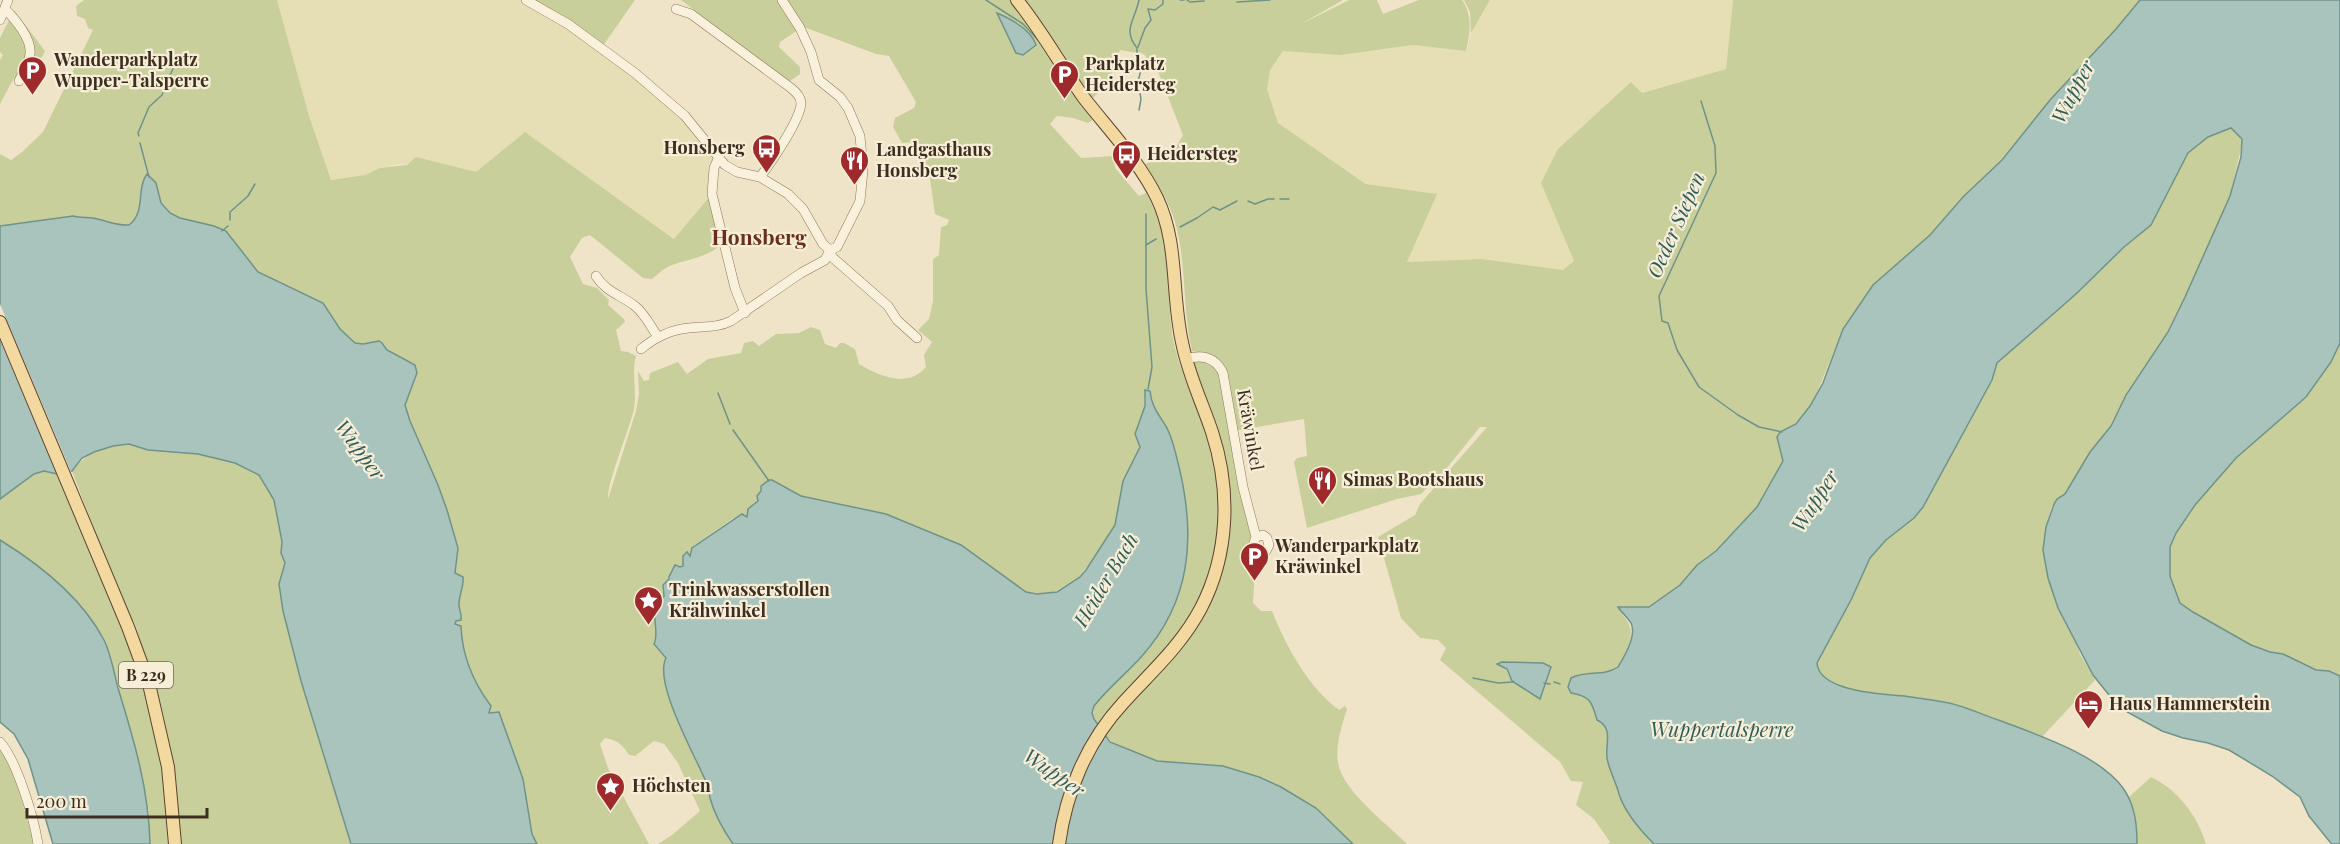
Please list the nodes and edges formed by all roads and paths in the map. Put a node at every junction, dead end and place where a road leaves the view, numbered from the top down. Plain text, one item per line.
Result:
1 (526, 0) edge
2 (782, 0) edge
3 (1017, 0) edge
4 (7, 4) edge
5 (676, 9) dead end
6 (0, 20) edge
7 (20, 81) dead end
8 (718, 159) junction
9 (760, 177) junction
10 (830, 250) junction
11 (596, 276) dead end
12 (745, 313) junction
13 (0, 322) edge
14 (658, 338) junction
15 (917, 338) dead end
16 (641, 349) dead end
17 (1186, 359) junction
18 (1256, 537) dead end
19 (0, 742) edge
20 (38, 844) edge
21 (175, 844) edge
22 (1059, 844) edge

1 - 8 street
2 - 10 street
3 - 17 main road
4 - 6 street
4 - 7 street
5 - 9 street
8 - 9 street
8 - 12 street
9 - 10 street
10 - 12 street
10 - 15 street
11 - 14 street
12 - 14 street
13 - 21 main road, B 229
14 - 16 street
17 - 18 street, Kräwinkel
17 - 22 main road
19 - 20 street

